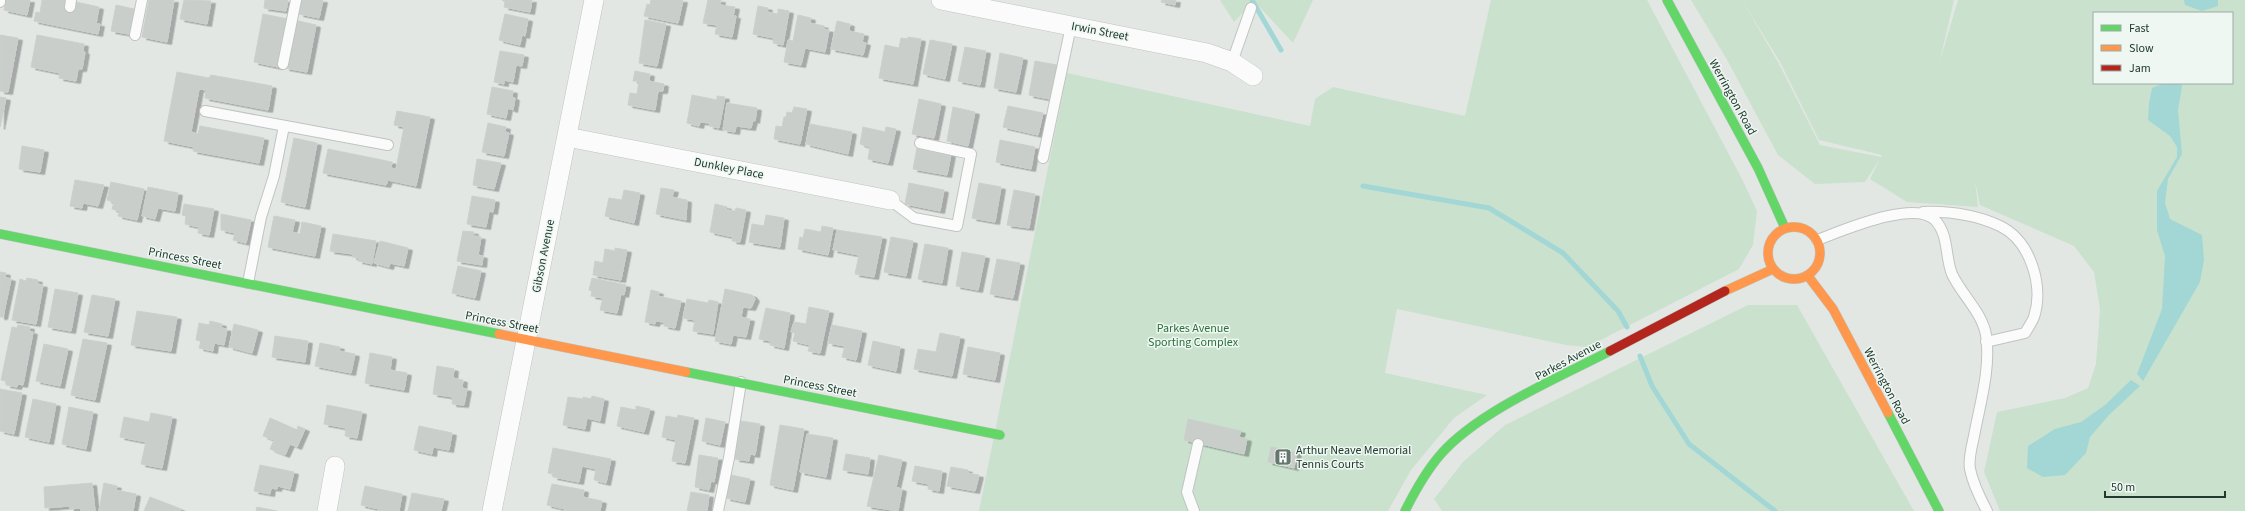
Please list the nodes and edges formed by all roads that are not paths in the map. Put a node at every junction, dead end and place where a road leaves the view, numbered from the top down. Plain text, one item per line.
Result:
1 (142, 0) edge
2 (296, 0) edge
3 (594, 0) edge
4 (941, 0) edge
5 (1667, 0) edge
6 (1251, 8) dead end
7 (1071, 26) junction
8 (135, 35) dead end
9 (1232, 62) junction
10 (283, 64) dead end
11 (1253, 76) dead end
12 (204, 111) dead end
13 (284, 126) junction
14 (567, 137) junction
15 (920, 143) dead end
16 (388, 145) dead end
17 (1043, 158) dead end
18 (890, 200) joint
19 (1921, 212) junction
20 (1785, 228) junction
21 (0, 234) edge
22 (1818, 240) junction
23 (1773, 269) junction
24 (1808, 276) junction
25 (248, 283) junction
26 (527, 339) junction
27 (1986, 342) junction
28 (741, 382) junction
29 (1000, 435) dead end
30 (1198, 444) dead end
31 (335, 466) dead end
32 (327, 511) edge
33 (492, 511) edge
34 (718, 511) edge
35 (1194, 511) edge
36 (1405, 511) edge
37 (1939, 511) edge
38 (1986, 511) edge

1 - 8 lane
2 - 10 lane
3 - 14 street, Gibson Avenue
4 - 7 street, Irwin Street
5 - 20 street, Werrington Road
6 - 9 lane
7 - 9 street, Irwin Street
7 - 17 lane
9 - 11 street, Irwin Street
12 - 13 lane
13 - 16 lane
13 - 25 lane
14 - 18 street, Dunkley Place
14 - 26 street, Gibson Avenue
15 - 18 lane
19 - 22 lane
19 - 27 lane
19 - 27 lane
20 - 22 street
20 - 23 street
21 - 25 street, Princess Street
22 - 24 street
23 - 24 street
23 - 36 street, Parkes Avenue
24 - 37 street, Werrington Road
25 - 26 street, Princess Street
26 - 28 street, Princess Street
26 - 33 street, Gibson Avenue
27 - 38 lane
28 - 29 street, Princess Street
28 - 34 lane
30 - 35 lane
31 - 32 street

